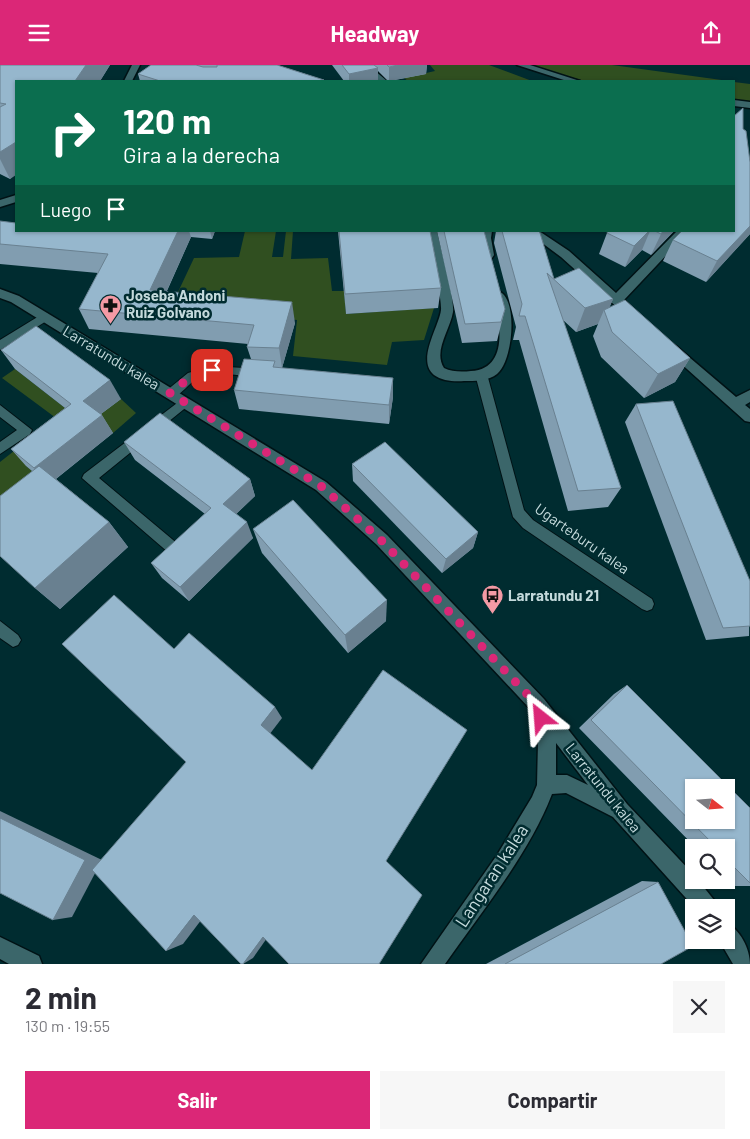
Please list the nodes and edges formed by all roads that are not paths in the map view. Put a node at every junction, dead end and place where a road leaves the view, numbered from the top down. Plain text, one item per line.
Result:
1 (136, 65) edge
2 (363, 65) edge
3 (521, 65) edge
4 (128, 80) edge
5 (382, 80) edge
6 (573, 80) edge
7 (735, 103) edge
8 (750, 105) edge
9 (15, 197) edge
10 (0, 204) edge
11 (431, 232) edge
12 (487, 232) edge
13 (532, 232) edge
14 (683, 232) edge
15 (491, 267) edge
16 (496, 284) edge
17 (0, 293) edge
18 (617, 300) junction
19 (44, 317) junction
20 (646, 326) edge
21 (661, 339) edge
22 (0, 346) edge
23 (270, 374) edge
24 (482, 374) junction
25 (170, 393) junction
26 (750, 395) edge
27 (184, 402) junction
28 (736, 403) junction
29 (0, 410) edge
30 (750, 417) edge
31 (0, 449) edge
32 (174, 549) edge
33 (647, 603) dead end
34 (0, 628) edge
35 (13, 641) dead end
36 (538, 705) junction
37 (546, 785) junction
38 (620, 811) junction
39 (701, 899) edge
40 (0, 948) edge
41 (735, 948) edge
42 (30, 964) edge
43 (432, 964) edge
44 (745, 964) edge

1 - 4 street
2 - 5 street
3 - 6 street
7 - 8 street
9 - 10 street
11 - 24 street
12 - 15 street
13 - 18 street
14 - 18 street
16 - 24 street
17 - 19 street, Larratundu kalea
18 - 20 street
19 - 22 lane
19 - 25 street, Larratundu kalea
21 - 28 street
23 - 25 lane
24 - 33 lane, Ugarteburu kalea
25 - 27 street, Larratundu kalea
26 - 28 street
27 - 32 lane
27 - 36 street, Larratundu kalea
28 - 30 street
29 - 31 lane
34 - 35 lane
36 - 37 street, Langaran kalea
36 - 38 street, Larratundu kalea
37 - 38 street
37 - 43 street, Langaran kalea
38 - 39 street, Larratundu kalea
40 - 42 street
41 - 44 street

